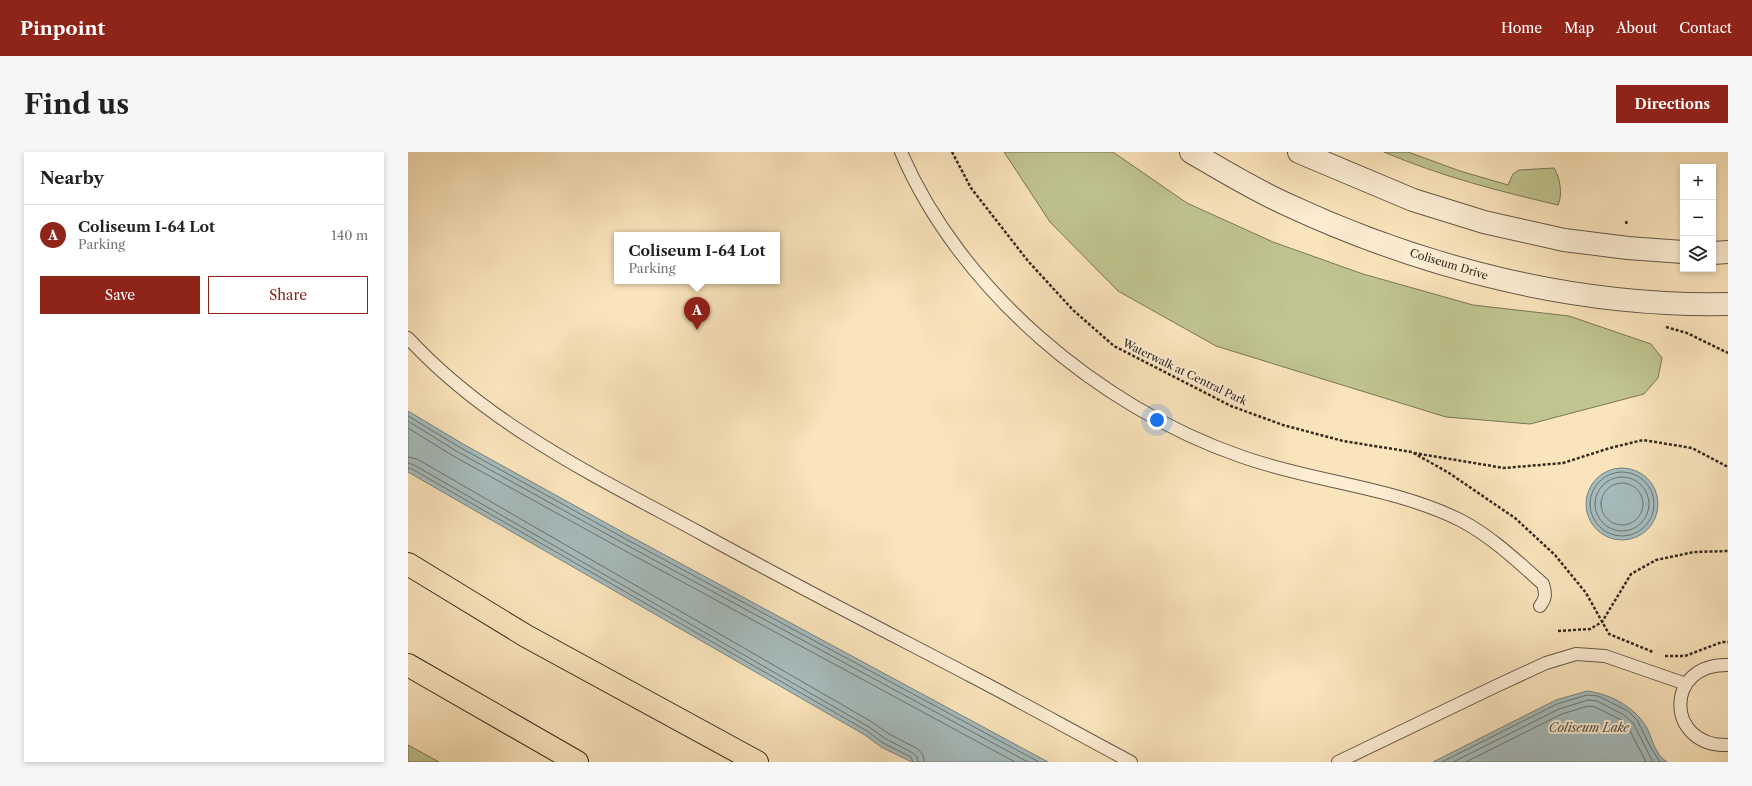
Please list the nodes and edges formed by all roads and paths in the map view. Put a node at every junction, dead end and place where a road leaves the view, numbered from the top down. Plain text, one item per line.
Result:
1 (901, 152) edge
2 (952, 152) edge
3 (1299, 152) edge
4 (1199, 154) edge
5 (1680, 252) edge
6 (1716, 252) edge
7 (1728, 252) edge
8 (1728, 304) edge
9 (408, 338) edge
10 (1412, 452) junction
11 (1728, 467) edge
12 (1728, 551) edge
13 (408, 564) edge
14 (1540, 606) dead end
15 (1602, 622) junction
16 (1558, 631) dead end
17 (1728, 642) edge
18 (1654, 653) dead end
19 (1661, 655) dead end
20 (408, 664) edge
21 (1728, 664) edge
22 (1686, 684) junction
23 (1728, 745) edge
24 (728, 747) junction
25 (577, 762) edge
26 (756, 762) edge
27 (763, 762) edge
28 (1131, 762) edge
29 (1338, 762) edge

1 - 14 lane
2 - 10 path, Waterwalk at Central Park
3 - 5 street
4 - 8 street, Coliseum Drive
6 - 7 street
9 - 28 lane
10 - 11 path
10 - 15 path, Waterwalk at Central Park
12 - 15 path
13 - 24 highway
15 - 16 path
15 - 18 path, Waterwalk at Central Park
17 - 19 path
20 - 25 highway
21 - 22 lane
22 - 23 lane
22 - 29 lane
24 - 26 highway
24 - 27 highway

